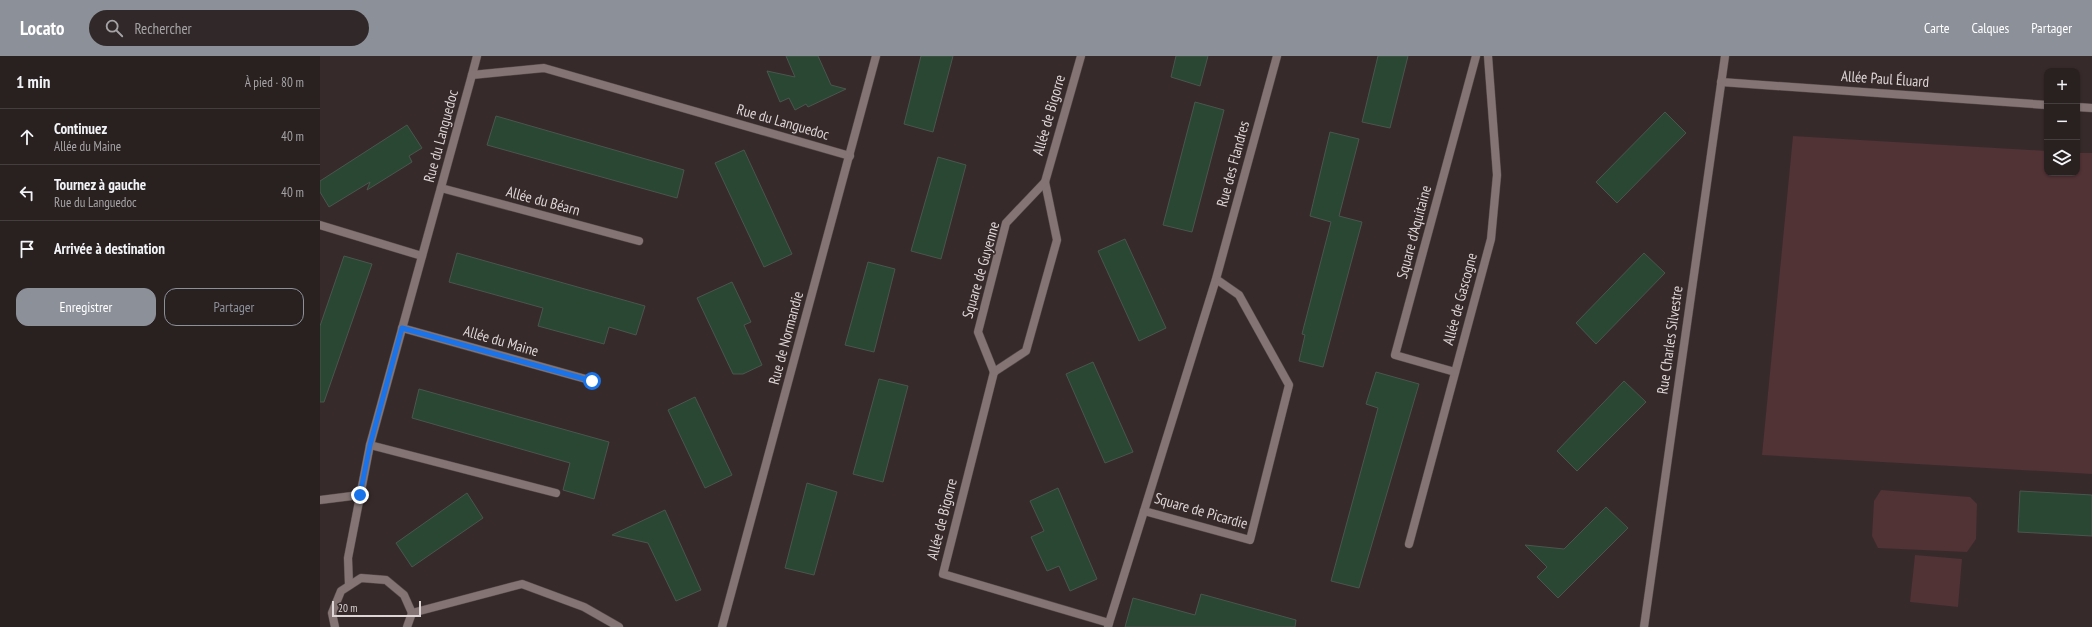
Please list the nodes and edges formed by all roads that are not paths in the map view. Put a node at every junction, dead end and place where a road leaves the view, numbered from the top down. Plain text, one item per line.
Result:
1 (477, 56) edge
2 (876, 56) edge
3 (1081, 56) edge
4 (1277, 56) edge
5 (1476, 56) edge
6 (1488, 56) edge
7 (1725, 56) edge
8 (472, 75) junction
9 (1721, 82) junction
10 (2044, 105) edge
11 (2080, 107) edge
12 (2092, 108) edge
13 (850, 156) junction
14 (1045, 182) junction
15 (441, 188) junction
16 (320, 225) edge
17 (639, 241) dead end
18 (422, 256) junction
19 (1216, 279) junction
20 (402, 328) junction
21 (994, 372) junction
22 (1455, 372) junction
23 (592, 381) dead end
24 (370, 445) junction
25 (556, 493) dead end
26 (360, 495) junction
27 (320, 500) edge
28 (1144, 511) junction
29 (1409, 544) dead end
30 (349, 585) junction
31 (412, 613) junction
32 (1109, 625) edge
33 (335, 627) edge
34 (407, 627) edge
35 (619, 627) edge
36 (722, 627) edge
37 (1644, 627) edge

1 - 8 street
2 - 13 street, Rue de Normandie
3 - 14 street, Allée de Bigorre
4 - 19 street, Rue des Flandres
5 - 22 street, Square d'Aquitaine
6 - 22 street, Allée de Gascogne
7 - 9 street, Rue Charles Silvestre
8 - 13 street, Rue du Languedoc
8 - 15 street, Rue du Languedoc
9 - 10 street, Allée Paul Éluard
9 - 37 street, Rue Charles Silvestre
11 - 12 street
13 - 36 street, Rue de Normandie
14 - 21 street, Square de Guyenne
14 - 21 street
15 - 17 street, Allée du Béarn
15 - 18 street, Rue du Languedoc
16 - 18 street
18 - 20 street, Rue du Languedoc
19 - 28 street, Square de Picardie
19 - 28 street, Square de Picardie
20 - 23 street, Allée du Maine
20 - 24 street, Rue du Languedoc
21 - 32 street, Allée de Bigorre
22 - 29 street, Allée de Gascogne
24 - 25 street
24 - 26 street, Rue du Languedoc
26 - 27 street
26 - 30 street, Rue du Languedoc
28 - 32 street, Allée de Bigorre
30 - 31 street
30 - 33 street
31 - 34 street
31 - 35 street

